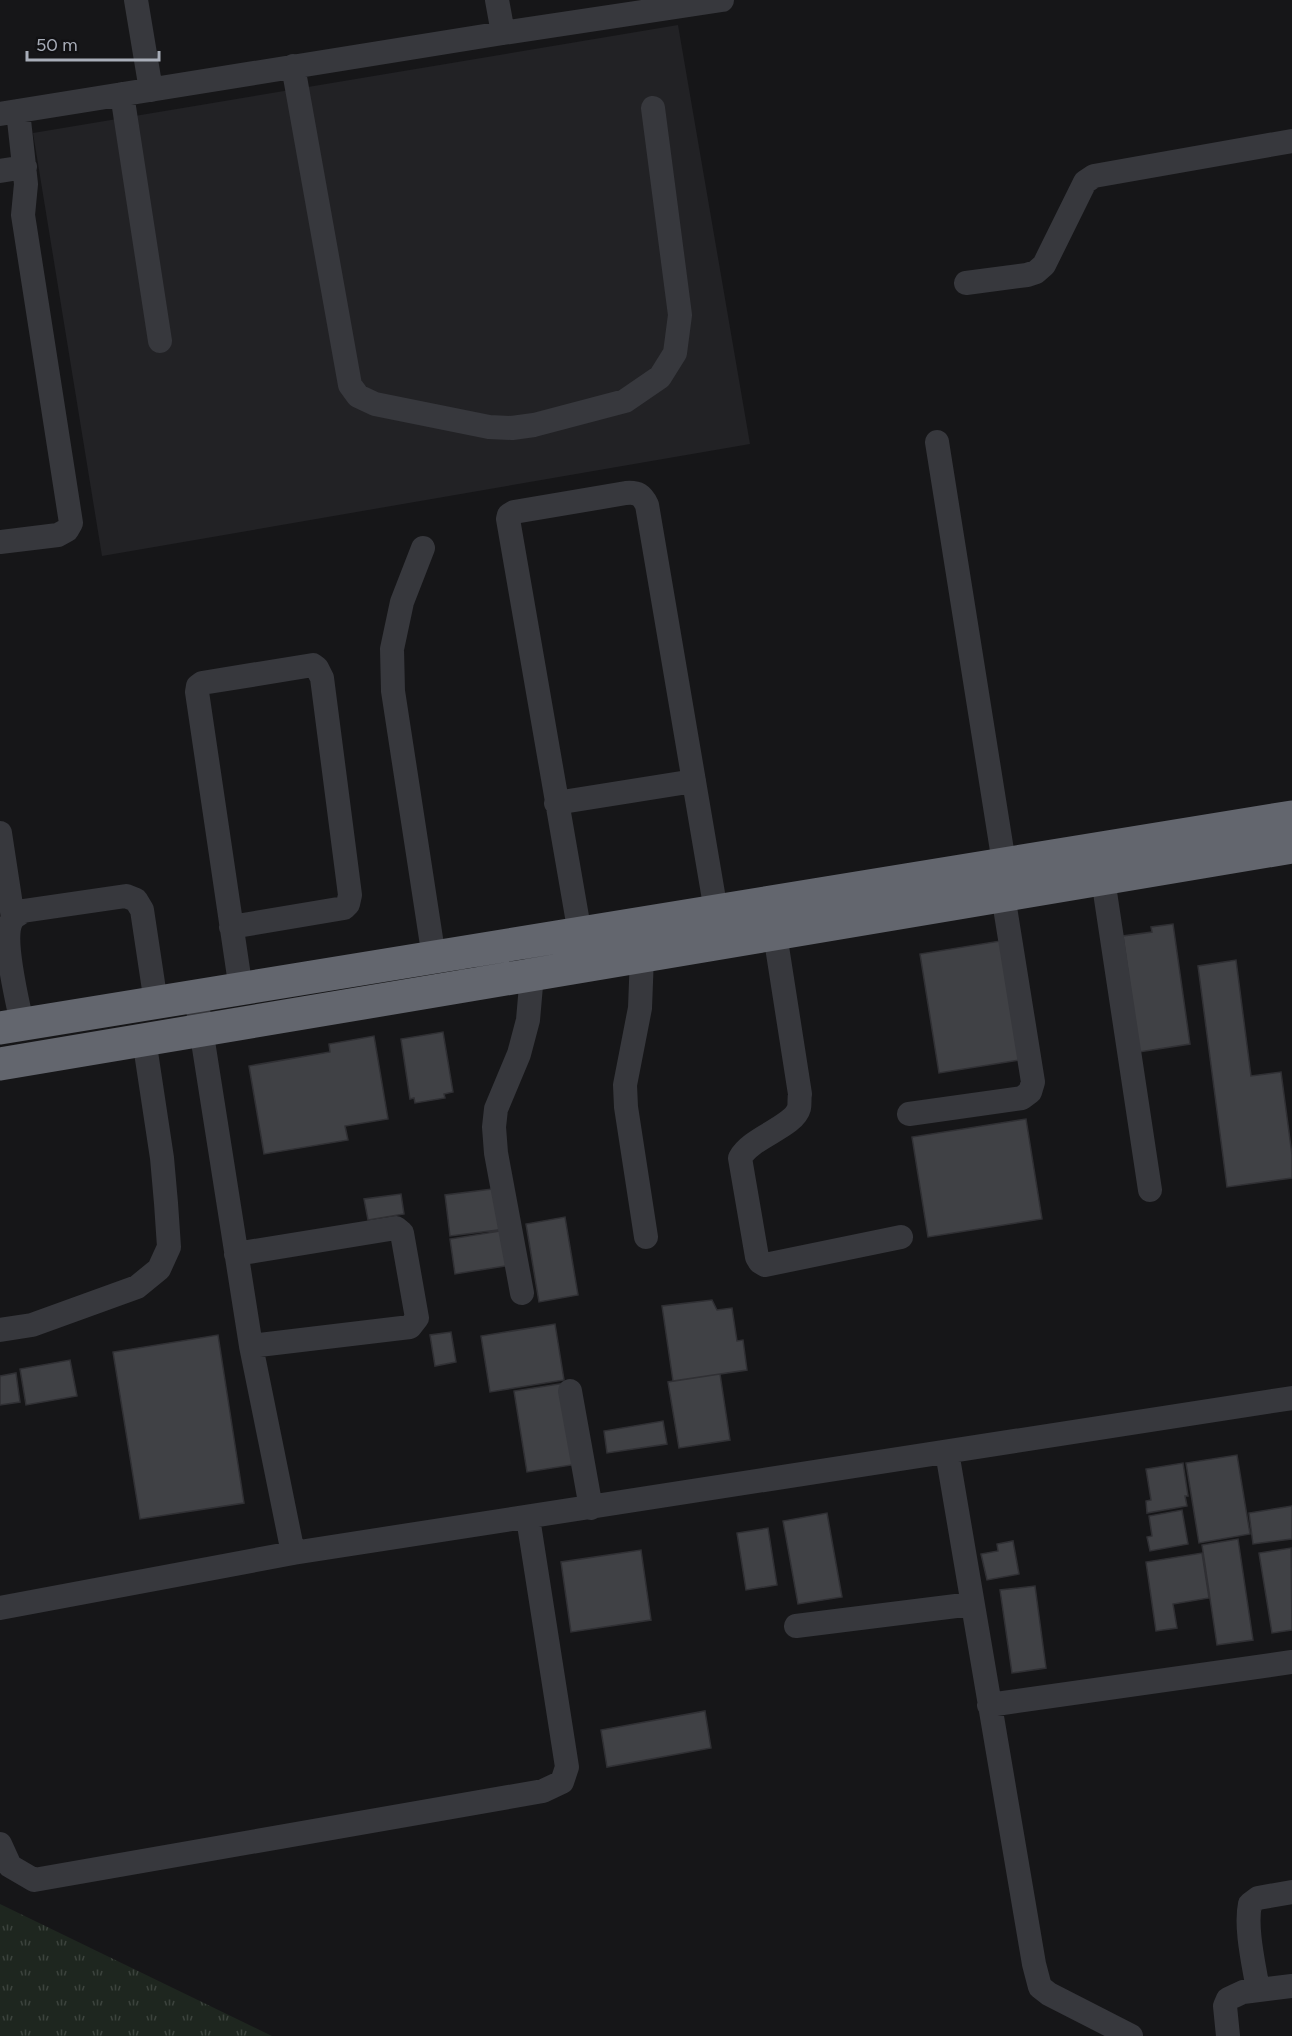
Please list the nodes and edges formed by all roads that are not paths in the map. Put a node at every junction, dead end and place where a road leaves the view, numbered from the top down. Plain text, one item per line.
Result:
1 (136, 0) edge
2 (497, 0) edge
3 (722, 0) edge
4 (658, 5) edge
5 (503, 33) junction
6 (293, 66) junction
7 (151, 90) junction
8 (122, 94) junction
9 (653, 108) dead end
10 (9, 113) edge
11 (1292, 141) edge
12 (25, 167) junction
13 (0, 171) edge
14 (966, 283) dead end
15 (160, 341) dead end
16 (937, 442) dead end
17 (0, 542) edge
18 (423, 548) dead end
19 (694, 781) junction
20 (556, 803) junction
21 (1292, 817) edge
22 (0, 832) edge
23 (1292, 847) edge
24 (1004, 863) junction
25 (1103, 879) junction
26 (1003, 895) junction
27 (716, 911) junction
28 (12, 918) junction
29 (231, 927) junction
30 (580, 934) junction
31 (775, 934) junction
32 (642, 956) junction
33 (434, 958) junction
34 (532, 974) junction
35 (241, 990) junction
36 (196, 997) junction
37 (156, 1003) junction
38 (11, 1026) edge
39 (202, 1029) junction
40 (144, 1040) junction
41 (0, 1064) edge
42 (909, 1114) dead end
43 (1150, 1190) dead end
44 (901, 1237) dead end
45 (646, 1238) dead end
46 (236, 1254) junction
47 (522, 1293) dead end
48 (0, 1330) edge
49 (252, 1346) junction
50 (570, 1391) dead end
51 (1292, 1398) edge
52 (946, 1452) junction
53 (591, 1508) junction
54 (528, 1518) junction
55 (293, 1553) junction
56 (972, 1604) junction
57 (0, 1608) edge
58 (796, 1626) dead end
59 (1292, 1662) edge
60 (989, 1705) junction
61 (0, 1844) edge
62 (1292, 1892) edge
63 (1292, 1986) edge
64 (1258, 1990) junction
65 (1131, 2036) edge
66 (1228, 2036) edge

1 - 7 street
2 - 5 street
3 - 4 street
4 - 5 street
5 - 6 street
6 - 7 street
6 - 9 street
7 - 8 street
8 - 10 street
8 - 15 street
10 - 12 street
11 - 14 street
12 - 13 street
12 - 17 street
16 - 24 street
18 - 33 street
19 - 20 street
19 - 20 street
19 - 27 street
20 - 30 street
21 - 24 highway
22 - 28 street
23 - 25 highway
24 - 27 highway
25 - 26 highway
25 - 43 street
26 - 31 highway
26 - 42 street
27 - 30 highway
28 - 37 street
28 - 38 street
29 - 29 street
29 - 35 street
30 - 33 highway
31 - 32 highway
31 - 44 street
32 - 34 highway
32 - 45 street
33 - 35 highway
34 - 39 highway
34 - 47 street
35 - 36 highway
36 - 37 highway
36 - 39 street
37 - 38 highway
39 - 40 highway
39 - 46 street
40 - 41 highway
40 - 48 street
46 - 49 street
46 - 49 street
49 - 55 street
50 - 53 street
51 - 52 street
52 - 53 street
52 - 56 street
53 - 54 street
54 - 55 street
54 - 61 street
55 - 57 street
56 - 58 street
56 - 60 street
59 - 60 street
60 - 65 street
62 - 64 street
63 - 64 street
64 - 66 street

